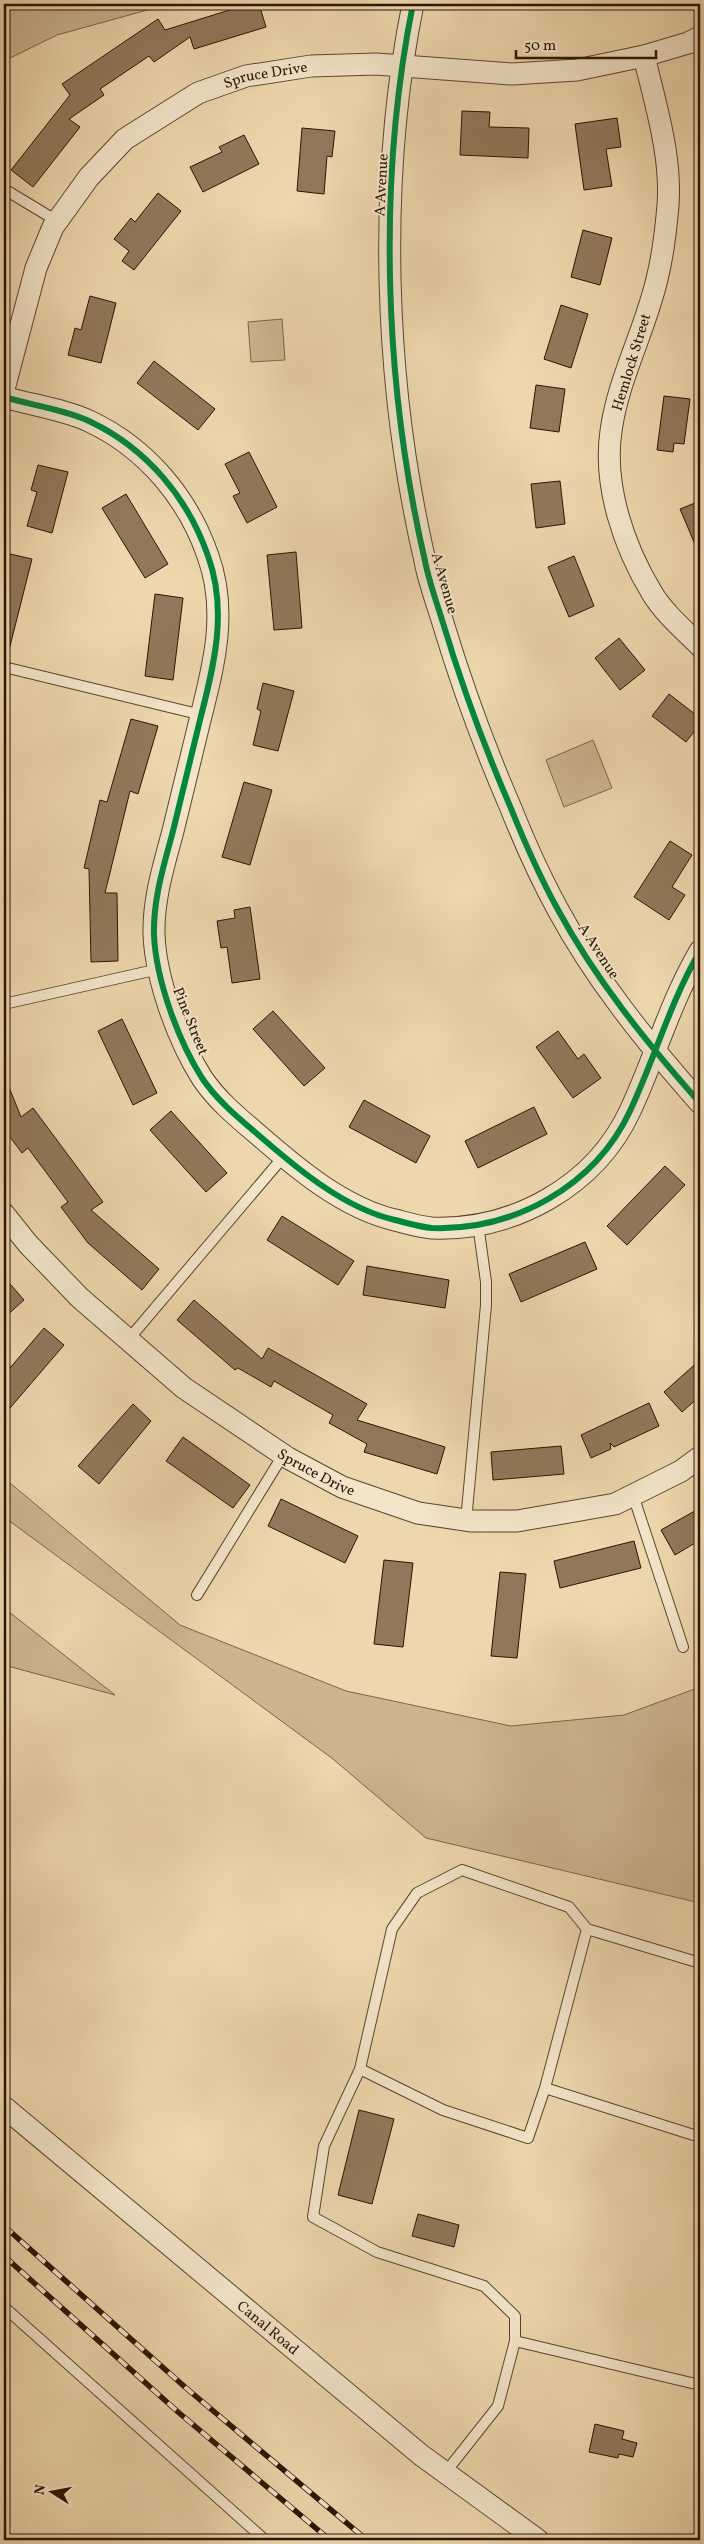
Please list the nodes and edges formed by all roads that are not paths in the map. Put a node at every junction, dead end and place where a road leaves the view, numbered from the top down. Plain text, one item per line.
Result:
1 (413, 4) edge
2 (700, 37) edge
3 (644, 56) junction
4 (403, 67) junction
5 (4, 189) edge
6 (57, 222) junction
7 (4, 389) edge
8 (4, 398) edge
9 (700, 646) edge
10 (4, 667) edge
11 (202, 714) junction
12 (700, 951) edge
13 (159, 969) junction
14 (4, 1004) edge
15 (655, 1051) junction
16 (700, 1103) edge
17 (284, 1156) junction
18 (4, 1214) edge
19 (478, 1224) junction
20 (128, 1340) junction
21 (284, 1455) junction
22 (700, 1457) edge
23 (633, 1495) junction
24 (466, 1521) junction
25 (197, 1595) dead end
26 (683, 1647) dead end
27 (587, 1929) junction
28 (700, 1963) edge
29 (360, 2069) junction
30 (545, 2088) junction
31 (4, 2107) edge
32 (700, 2137) edge
33 (4, 2307) edge
34 (515, 2341) junction
35 (700, 2385) edge
36 (445, 2473) junction
37 (264, 2540) edge
38 (538, 2540) edge

1 - 4 street, A Avenue
2 - 3 street, Spruce Drive
3 - 4 street, Spruce Drive
3 - 9 street, Hemlock Street
4 - 6 street, Spruce Drive
4 - 15 street, A Avenue
5 - 6 lane
6 - 7 street, Spruce Drive
8 - 11 street, Pine Street
10 - 11 lane
11 - 13 street, Pine Street
12 - 15 street, Pine Street
13 - 14 lane
13 - 17 street, Pine Street
15 - 16 street, A Avenue
15 - 19 street, Pine Street
17 - 19 street, Pine Street
17 - 20 lane
18 - 20 street, Spruce Drive
19 - 24 lane
20 - 21 street, Spruce Drive
21 - 24 street, Spruce Drive
21 - 25 lane
22 - 23 street, Spruce Drive
23 - 24 street, Spruce Drive
23 - 26 lane
27 - 28 lane
27 - 29 lane
27 - 30 lane
29 - 30 lane
29 - 34 lane
30 - 32 lane
31 - 36 street, Canal Road
33 - 37 lane
34 - 35 lane
34 - 36 lane
36 - 38 street, Canal Road

